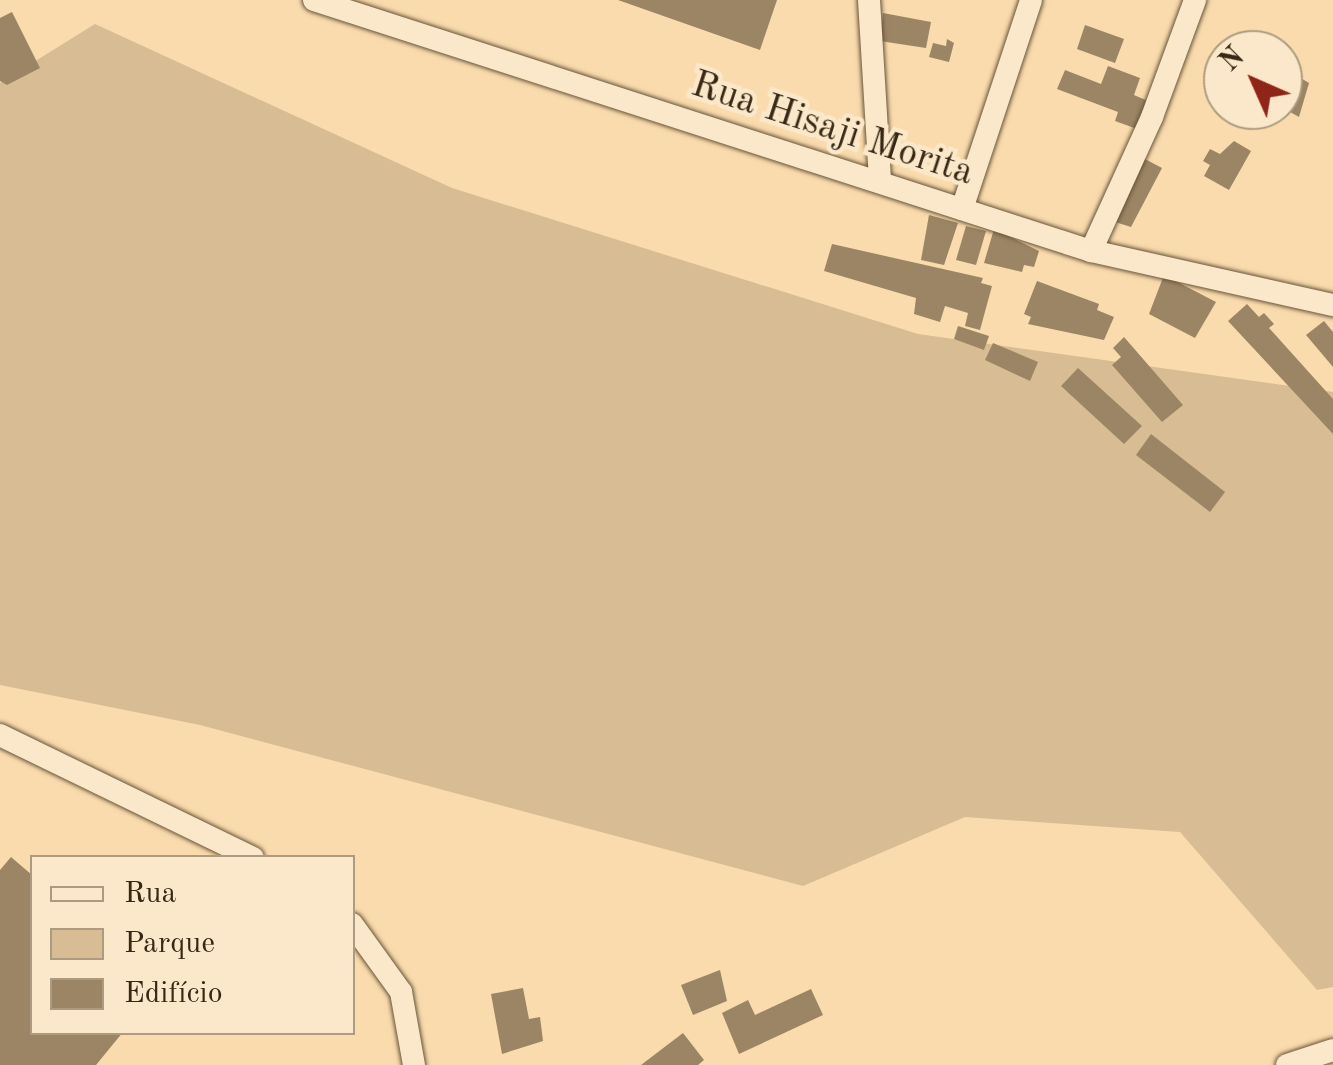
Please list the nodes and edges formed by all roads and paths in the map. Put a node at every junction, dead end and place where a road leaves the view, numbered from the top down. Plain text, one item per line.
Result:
1 (314, 0) edge
2 (868, 0) edge
3 (1031, 0) edge
4 (1195, 0) edge
5 (880, 182) junction
6 (962, 209) junction
7 (1092, 251) junction
8 (1333, 305) edge
9 (0, 735) edge
10 (248, 855) edge
11 (355, 928) edge
12 (1333, 1050) edge
13 (414, 1065) edge
14 (1287, 1065) edge

1 - 5 street, Rua Hisaji Morita
2 - 5 street
3 - 6 street
4 - 7 street
5 - 6 street, Rua Hisaji Morita
6 - 7 street, Rua Hisaji Morita
7 - 8 street, Rua Hisaji Morita
9 - 10 street
11 - 13 street
12 - 14 street

